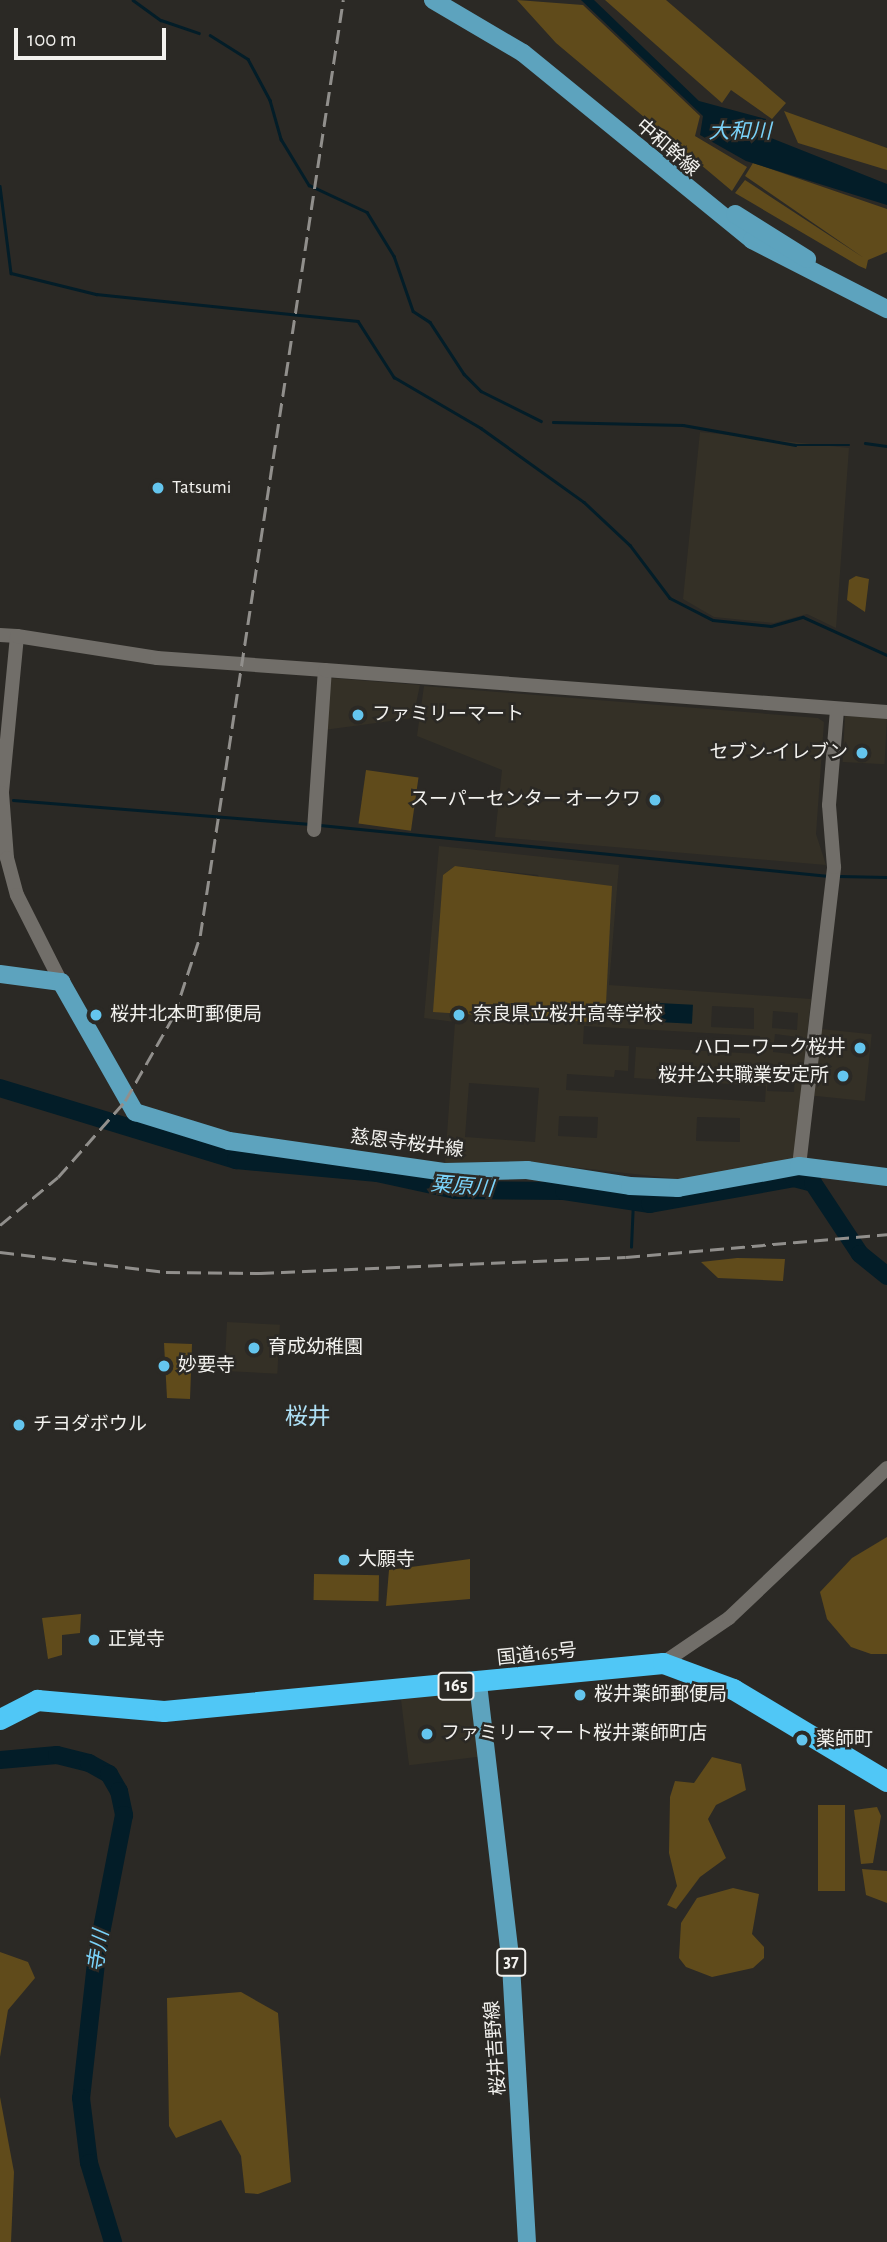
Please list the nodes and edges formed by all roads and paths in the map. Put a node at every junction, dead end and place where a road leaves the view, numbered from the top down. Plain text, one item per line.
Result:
1 (433, 0) edge
2 (460, 0) edge
3 (887, 296) edge
4 (887, 309) edge
5 (0, 635) edge
6 (17, 636) junction
7 (325, 670) junction
8 (837, 710) junction
9 (887, 712) edge
10 (314, 825) dead end
11 (0, 974) edge
12 (61, 982) junction
13 (799, 1166) junction
14 (887, 1177) edge
15 (887, 1468) edge
16 (663, 1663) junction
17 (478, 1684) junction
18 (4, 1710) edge
19 (887, 1781) edge
20 (527, 2242) edge

1 - 4 main road, 中和幹線
2 - 3 main road, 中和幹線
5 - 6 street
6 - 7 street
6 - 12 street
7 - 8 street
7 - 10 street
8 - 9 street
8 - 13 street
11 - 12 main road
12 - 13 main road, 慈恩寺桜井線
13 - 14 main road, 慈恩寺桜井線
15 - 16 street
16 - 17 highway, 国道165号 / 165
16 - 19 highway, 国道165号 / 165
17 - 18 highway, 国道165号 / 165
17 - 20 main road, 桜井吉野線 / 37

